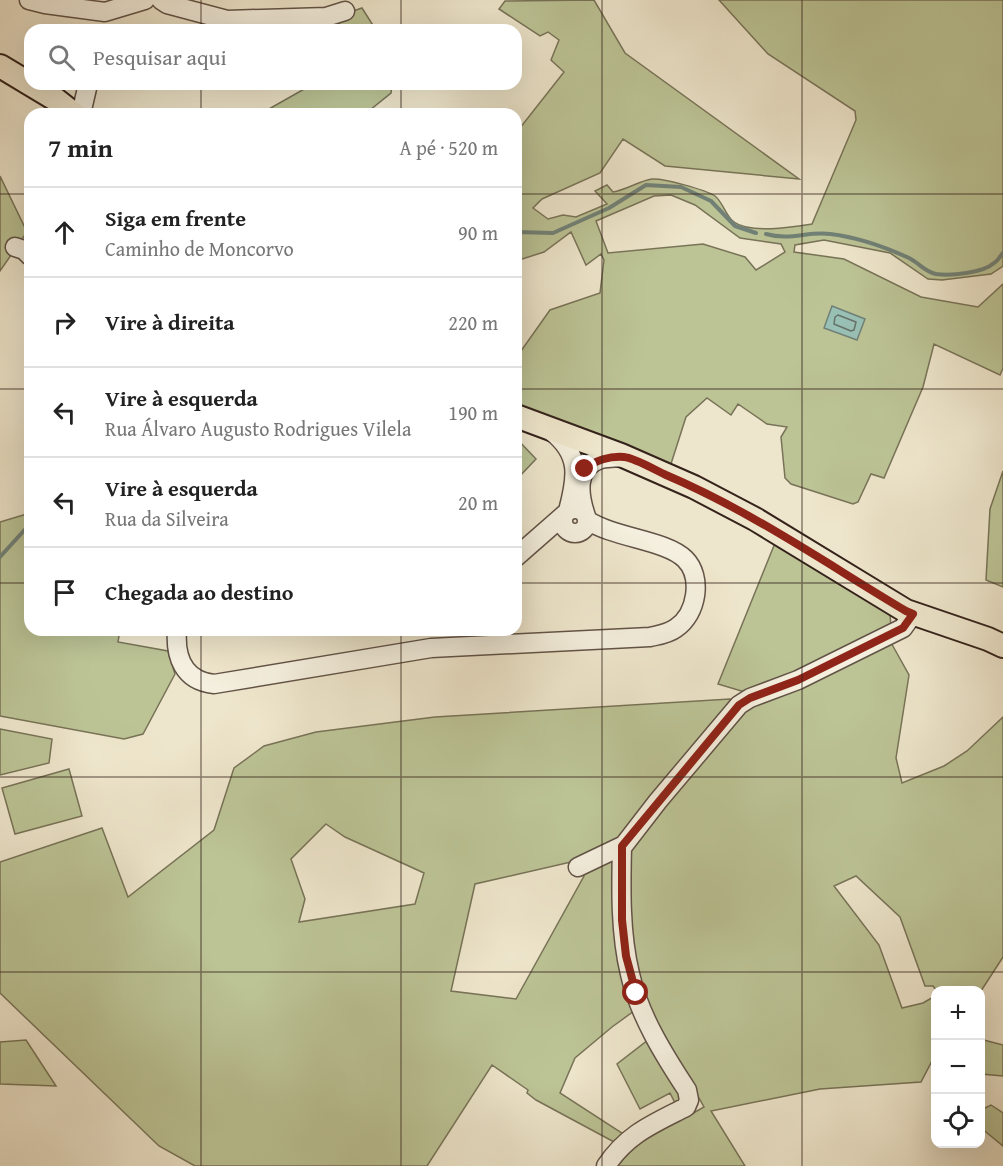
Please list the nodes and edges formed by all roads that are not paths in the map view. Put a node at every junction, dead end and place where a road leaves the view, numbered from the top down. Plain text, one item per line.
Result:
1 (29, 0) edge
2 (145, 0) edge
3 (161, 0) edge
4 (49, 3) edge
5 (345, 12) dead end
6 (103, 21) edge
7 (0, 66) edge
8 (24, 80) edge
9 (40, 90) edge
10 (87, 90) edge
11 (66, 108) edge
12 (82, 108) edge
13 (522, 418) edge
14 (584, 457) junction
15 (566, 512) junction
16 (581, 525) junction
17 (525, 549) edge
18 (913, 614) junction
19 (175, 636) edge
20 (1003, 646) edge
21 (622, 846) junction
22 (578, 867) dead end
23 (606, 1166) edge

1 - 4 street
2 - 6 street
3 - 5 street
4 - 6 street
7 - 8 main road
9 - 11 main road
10 - 12 street
13 - 14 main road
14 - 15 street
14 - 16 street
14 - 18 main road
15 - 16 street
15 - 17 street
16 - 17 street
16 - 19 street
18 - 20 main road
18 - 21 street
21 - 22 street
21 - 23 street

